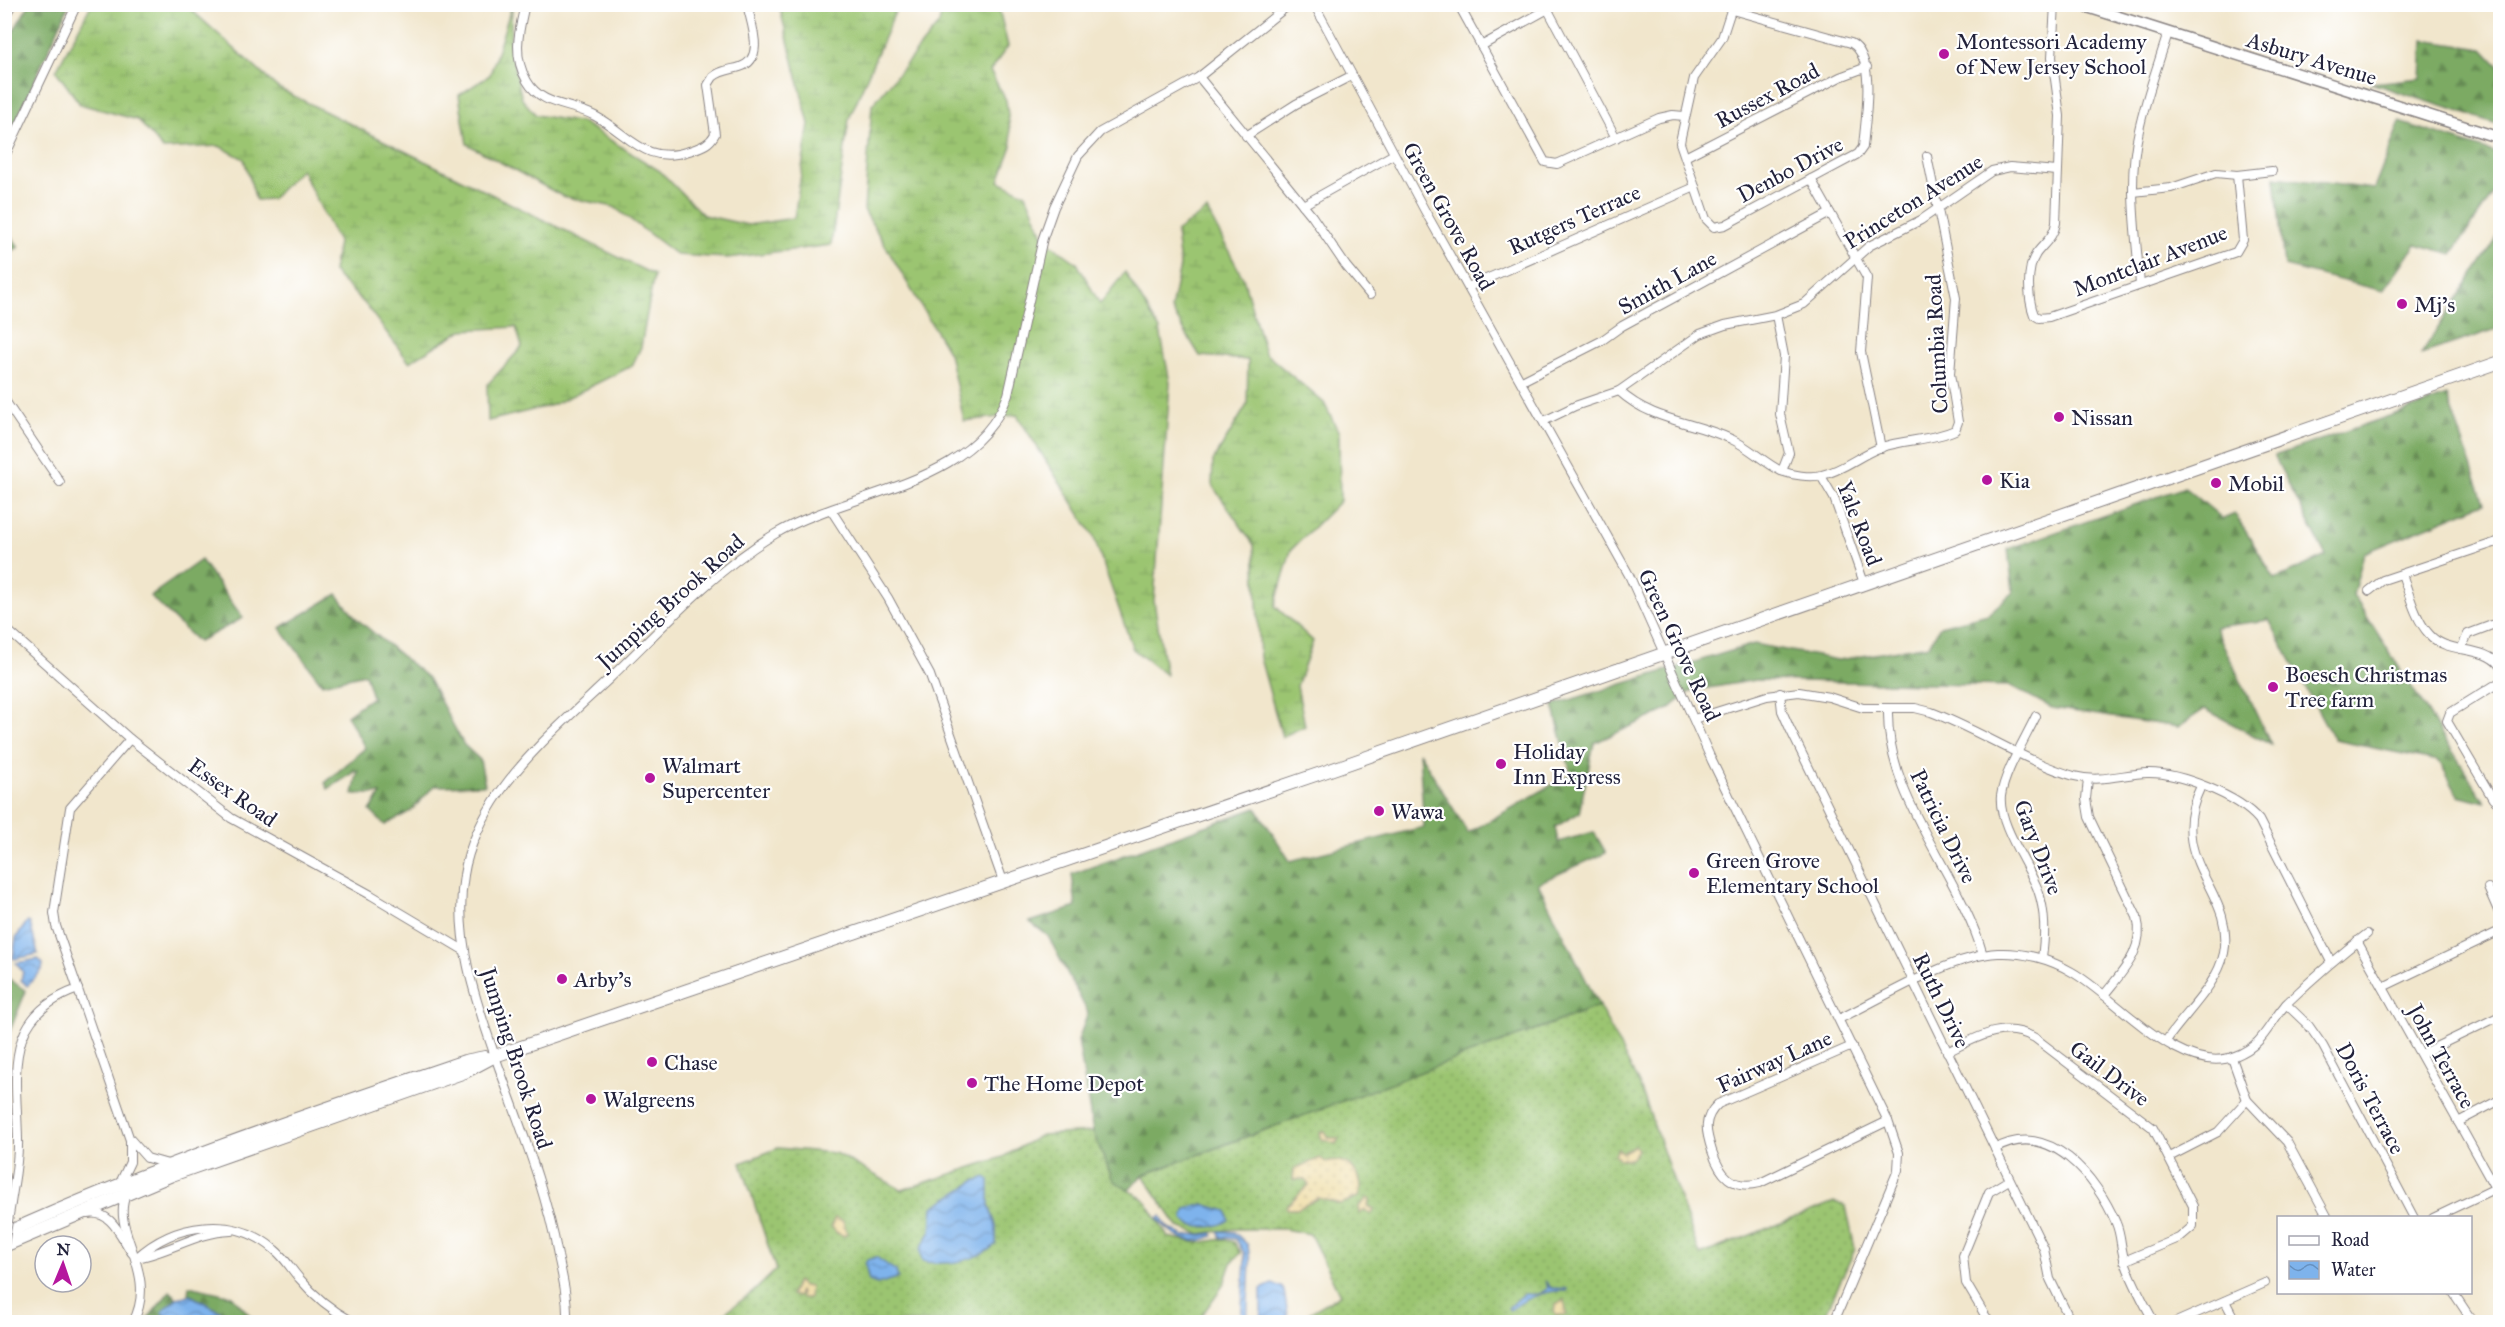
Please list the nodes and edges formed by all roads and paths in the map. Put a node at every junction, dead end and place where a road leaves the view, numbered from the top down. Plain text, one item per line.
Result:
1 (10, 4) edge
2 (77, 4) edge
3 (525, 4) edge
4 (747, 4) edge
5 (1290, 4) edge
6 (1314, 4) edge
7 (1557, 4) edge
8 (2055, 4) edge
9 (2078, 4) edge
10 (1732, 7) edge
11 (1461, 9) dead end
12 (2110, 9) edge
13 (1548, 10) junction
14 (4, 14) edge
15 (2168, 33) junction
16 (1481, 46) junction
17 (1866, 67) junction
18 (1351, 76) junction
19 (1198, 77) junction
20 (1684, 116) junction
21 (1245, 136) junction
22 (1616, 138) junction
23 (2500, 138) edge
24 (1394, 154) junction
25 (1927, 156) dead end
26 (1685, 157) junction
27 (4, 158) edge
28 (2057, 171) junction
29 (2272, 171) dead end
30 (2237, 175) junction
31 (1811, 178) junction
32 (1695, 187) junction
33 (2133, 192) junction
34 (1303, 205) junction
35 (1936, 208) junction
36 (1830, 213) junction
37 (1855, 258) junction
38 (2140, 285) junction
39 (1468, 287) junction
40 (1370, 295) dead end
41 (1776, 315) junction
42 (2500, 362) edge
43 (1522, 381) junction
44 (1619, 391) junction
45 (4, 399) edge
46 (1544, 421) junction
47 (1881, 447) junction
48 (1782, 471) junction
49 (1821, 476) junction
50 (60, 482) dead end
51 (831, 510) junction
52 (2500, 541) edge
53 (2402, 574) junction
54 (1864, 583) junction
55 (2369, 591) dead end
56 (2500, 622) edge
57 (4, 627) edge
58 (2461, 649) junction
59 (1665, 653) junction
60 (2500, 666) edge
61 (2500, 682) edge
62 (1780, 693) junction
63 (1888, 709) junction
64 (2036, 716) dead end
65 (1694, 719) junction
66 (130, 739) junction
67 (2019, 752) junction
68 (2088, 779) junction
69 (2201, 786) junction
70 (2500, 804) edge
71 (1003, 881) junction
72 (2488, 888) dead end
73 (2500, 915) edge
74 (2500, 931) edge
75 (2367, 934) dead end
76 (2357, 941) junction
77 (465, 951) junction
78 (1983, 955) junction
79 (2042, 958) junction
80 (2331, 962) junction
81 (1914, 983) junction
82 (2383, 987) junction
83 (78, 989) junction
84 (2104, 996) junction
85 (2286, 1004) junction
86 (2500, 1016) edge
87 (1839, 1019) junction
88 (2166, 1041) junction
89 (1852, 1047) junction
90 (1947, 1052) junction
91 (2421, 1054) junction
92 (495, 1056) junction
93 (2232, 1058) junction
94 (2247, 1100) junction
95 (2500, 1100) edge
96 (1888, 1121) junction
97 (2457, 1122) junction
98 (130, 1140) junction
99 (1995, 1149) junction
100 (2169, 1157) junction
101 (168, 1164) junction
102 (2009, 1180) junction
103 (2498, 1187) edge
104 (124, 1188) junction
105 (2327, 1216) edge
106 (2413, 1216) edge
107 (2437, 1216) edge
108 (69, 1217) junction
109 (4, 1232) edge
110 (4, 1246) edge
111 (136, 1258) junction
112 (2124, 1261) junction
113 (2265, 1283) dead end
114 (2455, 1294) edge
115 (2225, 1301) junction
116 (1988, 1320) edge
117 (133, 1323) edge
118 (353, 1323) edge
119 (567, 1323) edge
120 (1834, 1323) edge
121 (1977, 1323) edge
122 (2072, 1323) edge
123 (2154, 1323) edge
124 (2176, 1323) edge
125 (2236, 1323) edge
126 (2473, 1323) edge

1 - 14 highway
2 - 27 street
3 - 4 street
5 - 19 street, Jumping Brook Road
6 - 18 street, Green Grove Road
7 - 13 street
8 - 28 street
9 - 12 main road, Asbury Avenue
10 - 17 street
10 - 20 street
11 - 16 street
12 - 15 main road, Asbury Avenue
13 - 16 street
13 - 22 street
15 - 23 main road, Asbury Avenue
15 - 33 street
16 - 22 street
17 - 26 street, Russex Road
17 - 31 street, Denbo Drive
18 - 21 street
18 - 24 street, Green Grove Road
19 - 21 street
19 - 51 street, Jumping Brook Road
20 - 22 street
20 - 26 street
21 - 34 street
24 - 34 street
24 - 39 street, Green Grove Road
25 - 35 street, Columbia Road
26 - 32 street
28 - 35 street, Princeton Avenue
28 - 38 street, Montclair Avenue
29 - 30 street
30 - 33 street
30 - 38 street, Montclair Avenue
31 - 32 street, Denbo Drive
31 - 36 street
32 - 39 street, Rutgers Terrace
33 - 38 street
34 - 40 street
35 - 37 street, Princeton Avenue
35 - 47 street, Columbia Road
36 - 37 street
36 - 43 street, Smith Lane
37 - 41 street, Princeton Avenue
37 - 47 street
39 - 43 street, Green Grove Road
41 - 44 street, Princeton Avenue
41 - 48 street
42 - 54 highway
43 - 46 street, Green Grove Road
44 - 46 street, Princeton Avenue
44 - 48 street
45 - 50 street
46 - 59 street, Green Grove Road
47 - 49 street
48 - 49 street
49 - 54 street, Yale Road
51 - 71 street
51 - 77 street, Jumping Brook Road
52 - 53 street
53 - 55 street
53 - 58 street
54 - 59 highway
56 - 58 street
57 - 66 street, Essex Road
58 - 60 street
59 - 65 street, Green Grove Road
59 - 71 highway
61 - 70 street
62 - 63 street
62 - 65 street
62 - 81 street, Ruth Drive
63 - 67 street
63 - 78 street, Patricia Drive
64 - 67 street, Gary Drive
65 - 87 street, Green Grove Road
66 - 77 street, Essex Road
66 - 83 street
67 - 68 street
67 - 79 street, Gary Drive
68 - 69 street
68 - 84 street
69 - 80 street
69 - 88 street
71 - 92 highway
72 - 73 street
74 - 82 street
75 - 76 street
76 - 80 street
76 - 82 street, John Terrace
77 - 92 street, Jumping Brook Road
78 - 79 street
78 - 81 street
79 - 84 street
80 - 85 street
81 - 87 street
81 - 90 street, Ruth Drive
82 - 91 street, John Terrace
83 - 98 street
83 - 110 street, bridge
84 - 88 street
85 - 93 street
85 - 106 street, Doris Terrace
86 - 91 street
87 - 89 street, Green Grove Road
88 - 93 street
89 - 96 street, Green Grove Road
89 - 96 street, Fairway Lane
90 - 99 street, Ruth Drive
90 - 100 street, Gail Drive
91 - 97 street, John Terrace
92 - 101 highway
92 - 104 highway
92 - 119 street, Jumping Brook Road
93 - 94 street
94 - 100 street
94 - 105 street
95 - 97 street
96 - 120 street, Green Grove Road
97 - 103 street, John Terrace
98 - 101 street
98 - 104 street
99 - 102 street, Ruth Drive
99 - 112 street
100 - 112 street, Gail Drive
101 - 104 highway
102 - 116 street
102 - 122 street, Ruth Drive
103 - 107 street
104 - 108 highway
104 - 109 highway
104 - 111 street
108 - 110 highway
108 - 111 street
111 - 117 street
111 - 118 street
112 - 123 street
113 - 115 street
114 - 126 street
115 - 124 street
115 - 125 street
116 - 121 street

